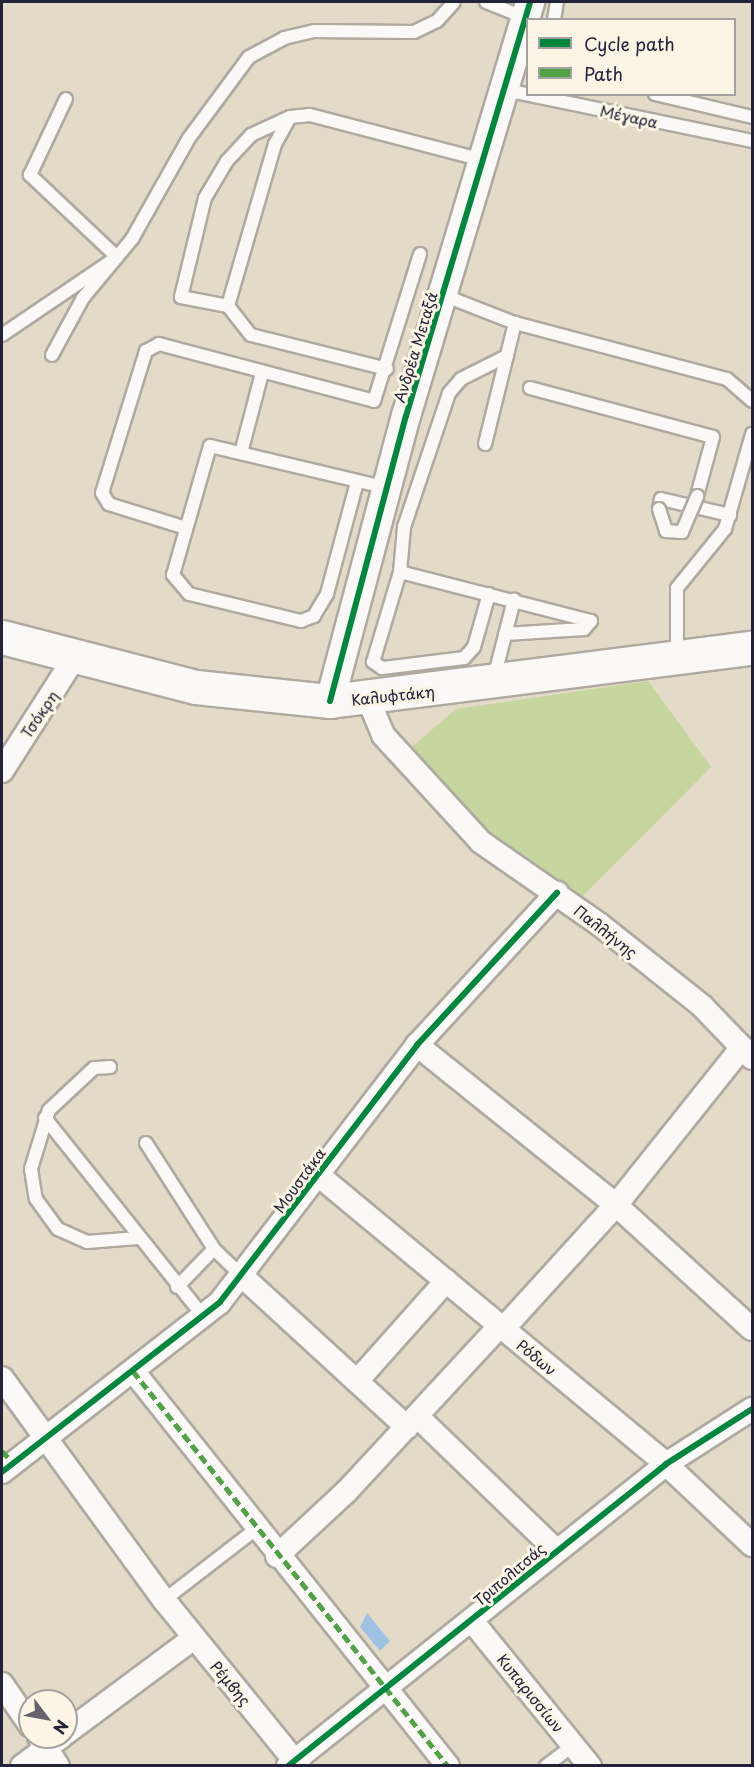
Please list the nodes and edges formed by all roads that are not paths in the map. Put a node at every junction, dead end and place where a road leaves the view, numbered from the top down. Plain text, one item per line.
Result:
1 (454, 2) edge
2 (486, 2) edge
3 (557, 2) edge
4 (528, 10) edge
5 (554, 18) edge
6 (506, 90) junction
7 (526, 94) edge
8 (535, 96) edge
9 (664, 96) edge
10 (66, 99) dead end
11 (290, 117) junction
12 (753, 117) edge
13 (753, 141) edge
14 (486, 161) junction
15 (420, 255) dead end
16 (117, 257) junction
17 (443, 295) junction
18 (228, 306) junction
19 (515, 323) junction
20 (2, 335) edge
21 (52, 356) dead end
22 (507, 356) junction
23 (387, 369) junction
24 (262, 373) junction
25 (530, 388) dead end
26 (753, 400) edge
27 (753, 434) edge
28 (486, 444) dead end
29 (241, 453) junction
30 (357, 482) junction
31 (387, 488) junction
32 (730, 515) junction
33 (186, 528) junction
34 (400, 573) junction
35 (489, 594) junction
36 (514, 600) junction
37 (505, 634) junction
38 (2, 637) edge
39 (753, 648) edge
40 (677, 655) junction
41 (75, 657) junction
42 (493, 682) junction
43 (368, 699) junction
44 (330, 701) junction
45 (2, 771) edge
46 (557, 893) junction
47 (417, 1045) junction
48 (747, 1052) edge
49 (110, 1066) dead end
50 (45, 1118) junction
51 (146, 1143) dead end
52 (317, 1174) junction
53 (616, 1205) junction
54 (138, 1238) junction
55 (214, 1249) junction
56 (242, 1276) junction
57 (446, 1281) junction
58 (177, 1287) junction
59 (204, 1317) junction
60 (502, 1328) junction
61 (753, 1329) edge
62 (133, 1371) junction
63 (2, 1378) edge
64 (357, 1381) junction
65 (753, 1409) edge
66 (412, 1422) junction
67 (43, 1436) junction
68 (666, 1464) junction
69 (2, 1472) edge
70 (256, 1528) junction
71 (753, 1545) edge
72 (556, 1550) junction
73 (277, 1556) junction
74 (164, 1600) junction
75 (472, 1620) junction
76 (194, 1638) junction
77 (2, 1684) edge
78 (383, 1690) junction
79 (18, 1707) edge
80 (78, 1724) edge
81 (574, 1745) junction
82 (48, 1749) edge
83 (294, 1764) edge
84 (22, 1766) edge
85 (448, 1766) edge
86 (546, 1766) edge
87 (590, 1766) edge

1 - 16 lane
2 - 4 lane
3 - 5 lane
4 - 6 street, Ανδρέα Μεταξά
6 - 7 lane, Μέγαρα
6 - 14 street, Ανδρέα Μεταξά
8 - 13 lane, Μέγαρα
9 - 12 lane
10 - 16 lane
11 - 14 lane
11 - 18 lane
11 - 18 lane
14 - 17 street, Ανδρέα Μεταξά
15 - 23 lane
16 - 20 lane
16 - 21 lane
17 - 19 lane
17 - 31 street, Ανδρέα Μεταξά
18 - 23 lane
19 - 22 lane
19 - 26 lane
22 - 28 lane
22 - 34 lane
23 - 24 lane
24 - 29 lane
24 - 33 lane
25 - 32 lane, bridge
27 - 32 lane
29 - 30 lane
29 - 33 lane
30 - 31 lane
30 - 33 lane
31 - 44 street, Ανδρέα Μεταξά
32 - 40 lane
34 - 35 lane
34 - 35 lane
35 - 36 lane
36 - 37 lane
36 - 37 lane
37 - 42 lane
38 - 41 main road, Καλυφτάκη
39 - 40 main road, Καλυφτάκη
40 - 42 main road, Καλυφτάκη
41 - 44 main road, Καλυφτάκη
41 - 45 street, Τσόκρη
42 - 43 main road, Καλυφτάκη
43 - 44 main road, Καλυφτάκη
43 - 46 street, Παλλήνης
46 - 47 street, Μουστάκα
46 - 48 street, Παλλήνης
47 - 52 street, Μουστάκα
47 - 53 street
48 - 53 street
49 - 50 lane
50 - 54 lane
50 - 54 lane
51 - 55 lane
52 - 56 street, Μουστάκα
52 - 57 street, Ρόδων
53 - 60 street
53 - 61 street
54 - 58 lane
55 - 56 lane
55 - 58 lane
56 - 59 street, Μουστάκα
56 - 64 street
57 - 60 street, Ρόδων
57 - 64 street
58 - 59 lane
59 - 62 street, Μουστάκα
60 - 66 street
60 - 68 street, Ρόδων
62 - 67 street, Μουστάκα
62 - 70 street
63 - 67 street, Ρέμβης
64 - 66 street
65 - 68 street, Τριπολιτσάς
66 - 72 street
66 - 73 street
67 - 69 street, Μουστάκα
67 - 74 street, Ρέμβης
68 - 71 street, Ρόδων
68 - 72 street, Τριπολιτσάς
70 - 73 street
70 - 74 lane
72 - 75 street, Τριπολιτσάς
73 - 78 street
74 - 76 street, Ρέμβης
75 - 78 street, Τριπολιτσάς
75 - 81 street, Κυπαρισσίων
76 - 80 street
76 - 83 street, Ρέμβης
77 - 79 street
78 - 83 street, Τριπολιτσάς
78 - 85 street
81 - 86 lane
81 - 87 street, Κυπαρισσίων
82 - 84 street

